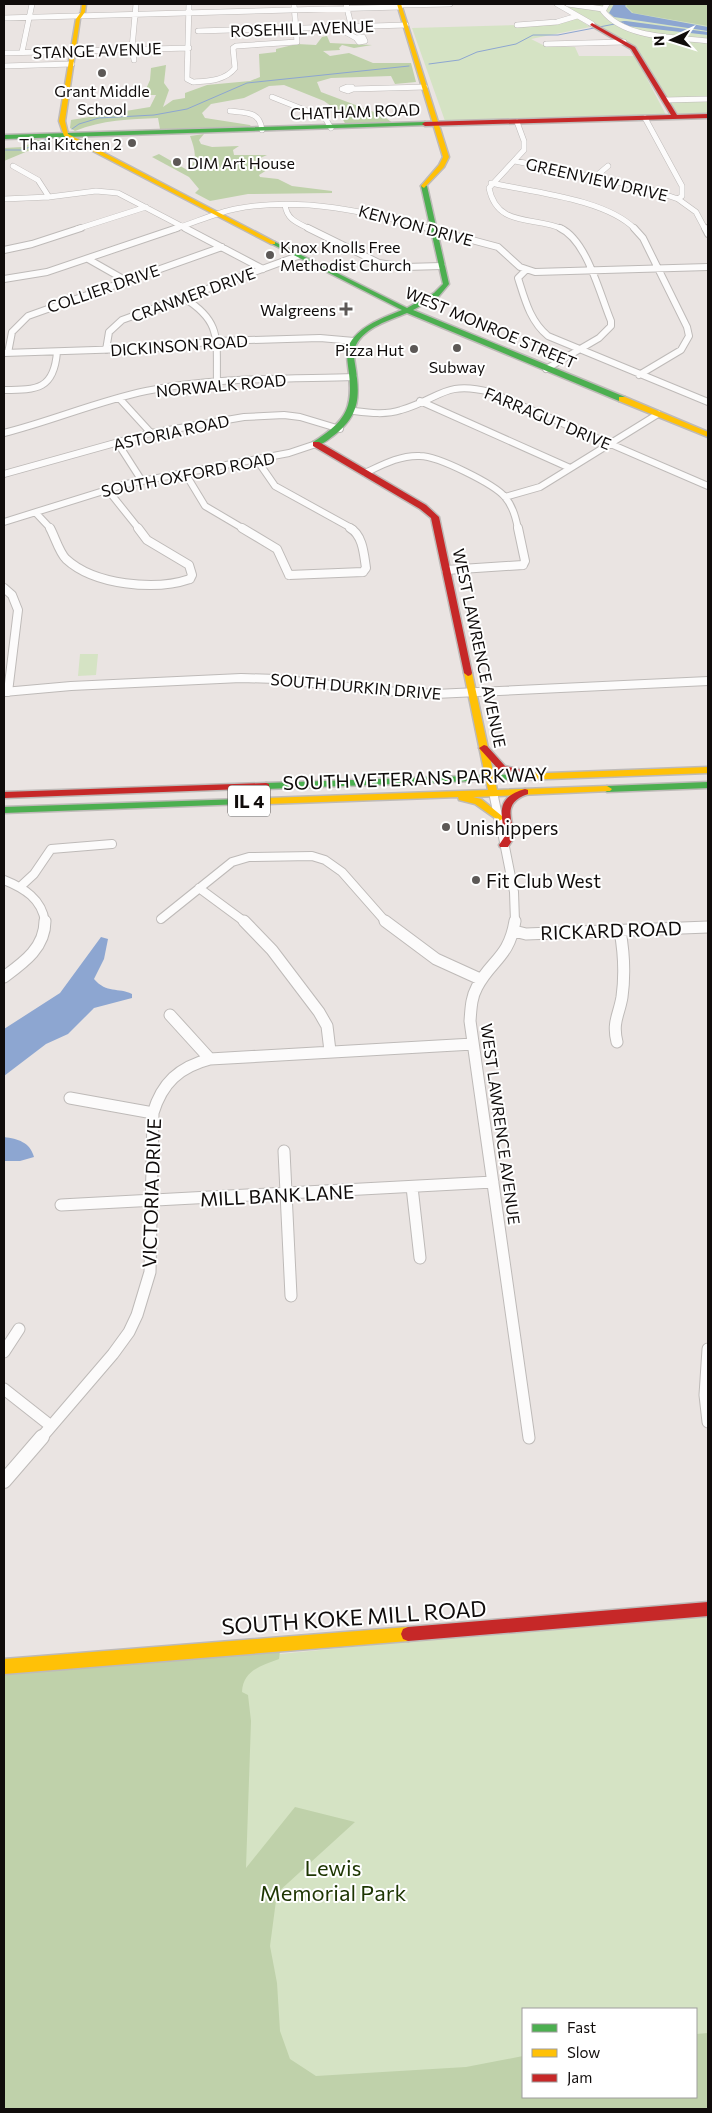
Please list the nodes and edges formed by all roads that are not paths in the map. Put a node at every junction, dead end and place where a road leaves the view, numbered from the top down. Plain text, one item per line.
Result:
1 (32, 4) edge
2 (84, 4) edge
3 (136, 4) edge
4 (189, 4) edge
5 (242, 4) edge
6 (294, 4) edge
7 (450, 4) edge
8 (557, 4) edge
9 (568, 4) edge
10 (607, 4) edge
11 (400, 5) edge
12 (347, 6) edge
13 (603, 9) junction
14 (295, 10) junction
15 (242, 12) junction
16 (190, 13) junction
17 (134, 14) junction
18 (80, 16) junction
19 (577, 16) junction
20 (29, 17) junction
21 (4, 18) edge
22 (406, 25) junction
23 (517, 25) dead end
24 (352, 26) junction
25 (597, 27) joint
26 (296, 28) junction
27 (198, 31) dead end
28 (356, 38) dead end
29 (708, 41) edge
30 (624, 42) junction
31 (546, 44) dead end
32 (190, 48) junction
33 (132, 50) junction
34 (74, 51) junction
35 (22, 52) junction
36 (4, 53) edge
37 (134, 60) dead end
38 (72, 64) junction
39 (4, 66) edge
40 (425, 86) junction
41 (353, 89) dead end
42 (272, 97) dead end
43 (665, 100) junction
44 (708, 100) edge
45 (230, 112) dead end
46 (708, 116) edge
47 (675, 117) junction
48 (645, 118) junction
49 (517, 122) junction
50 (438, 125) junction
51 (331, 128) junction
52 (262, 130) junction
53 (100, 134) junction
54 (66, 135) junction
55 (4, 137) edge
56 (81, 145) junction
57 (515, 161) junction
58 (13, 166) dead end
59 (608, 166) dead end
60 (595, 177) junction
61 (491, 183) junction
62 (49, 197) junction
63 (4, 199) edge
64 (678, 199) junction
65 (285, 205) junction
66 (146, 207) junction
67 (218, 214) junction
68 (183, 226) junction
69 (434, 231) junction
70 (708, 234) edge
71 (222, 247) junction
72 (4, 250) edge
73 (298, 256) junction
74 (88, 259) junction
75 (442, 266) junction
76 (708, 268) edge
77 (263, 269) junction
78 (658, 269) junction
79 (526, 270) junction
80 (590, 272) junction
81 (4, 279) edge
82 (125, 280) junction
83 (184, 298) junction
84 (408, 311) junction
85 (354, 341) junction
86 (216, 342) junction
87 (106, 350) junction
88 (578, 350) junction
89 (57, 352) junction
90 (6, 353) edge
91 (546, 369) junction
92 (639, 375) junction
93 (354, 377) junction
94 (217, 382) junction
95 (4, 390) edge
96 (119, 398) junction
97 (708, 401) edge
98 (423, 403) junction
99 (354, 411) junction
100 (658, 414) junction
101 (340, 429) junction
102 (4, 433) edge
103 (151, 433) junction
104 (708, 435) edge
105 (117, 442) junction
106 (316, 444) junction
107 (610, 444) junction
108 (257, 460) junction
109 (570, 468) junction
110 (365, 472) junction
111 (185, 473) junction
112 (4, 474) edge
113 (142, 481) junction
114 (708, 486) edge
115 (107, 489) junction
116 (505, 497) junction
117 (36, 513) junction
118 (4, 522) edge
119 (446, 570) junction
120 (4, 588) edge
121 (708, 681) edge
122 (6, 692) edge
123 (472, 692) junction
124 (484, 748) junction
125 (689, 770) junction
126 (708, 770) edge
127 (623, 773) junction
128 (490, 778) junction
129 (456, 779) junction
130 (708, 785) edge
131 (528, 791) junction
132 (493, 792) junction
133 (4, 795) edge
134 (370, 797) junction
135 (299, 800) junction
136 (4, 810) edge
137 (499, 818) junction
138 (112, 844) dead end
139 (504, 845) junction
140 (4, 880) edge
141 (21, 886) junction
142 (199, 888) junction
143 (161, 919) dead end
144 (708, 927) edge
145 (620, 930) junction
146 (514, 931) junction
147 (4, 977) edge
148 (480, 979) junction
149 (170, 1014) dead end
150 (617, 1042) dead end
151 (473, 1044) junction
152 (330, 1051) junction
153 (210, 1059) junction
154 (70, 1098) dead end
155 (153, 1113) junction
156 (284, 1151) dead end
157 (492, 1182) junction
158 (412, 1187) junction
159 (286, 1194) junction
160 (152, 1202) junction
161 (61, 1206) dead end
162 (420, 1258) dead end
163 (291, 1296) dead end
164 (19, 1329) dead end
165 (708, 1350) edge
166 (4, 1352) edge
167 (4, 1389) edge
168 (708, 1422) edge
169 (52, 1426) junction
170 (529, 1438) dead end
171 (4, 1481) edge
172 (708, 1609) edge
173 (4, 1667) edge

1 - 20 street
2 - 18 main road
3 - 17 street
4 - 16 street
5 - 15 street
6 - 14 street
7 - 11 street
8 - 19 street
9 - 13 street
10 - 13 street
11 - 12 street
11 - 22 main road
12 - 14 street
12 - 24 street
13 - 29 street
14 - 15 street
14 - 26 street
15 - 16 street
16 - 17 street
16 - 32 street
17 - 18 street
17 - 33 street
18 - 20 street
18 - 34 main road
19 - 23 street
19 - 25 street
20 - 21 street
20 - 35 street
22 - 24 street, ROSEHILL AVENUE
22 - 40 main road
24 - 26 street, ROSEHILL AVENUE
24 - 28 street
25 - 30 main road
26 - 27 street, ROSEHILL AVENUE
26 - 32 street
30 - 31 street
30 - 43 main road
32 - 33 street, STANGE AVENUE
33 - 34 street, STANGE AVENUE
33 - 37 street
34 - 35 street, STANGE AVENUE
34 - 38 main road
35 - 36 street, STANGE AVENUE
38 - 39 street
38 - 54 main road
40 - 41 street
40 - 50 main road
42 - 51 street
43 - 44 street
43 - 47 main road
45 - 52 street
46 - 47 main road, CHATHAM ROAD
47 - 48 main road, CHATHAM ROAD
48 - 49 main road, CHATHAM ROAD
48 - 64 street
49 - 50 main road, CHATHAM ROAD
49 - 57 street
50 - 51 main road, CHATHAM ROAD
50 - 69 main road
51 - 52 main road, CHATHAM ROAD
52 - 53 main road, CHATHAM ROAD
53 - 54 main road, CHATHAM ROAD
53 - 56 main road
54 - 55 main road, CHATHAM ROAD
54 - 56 main road, WEST MONROE STREET
56 - 67 main road, WEST MONROE STREET
57 - 60 street, GREENVIEW DRIVE
57 - 61 street
58 - 62 street
59 - 60 street
60 - 64 street, GREENVIEW DRIVE
61 - 78 street
61 - 80 street
62 - 63 street
62 - 66 street
64 - 70 street, GREENVIEW DRIVE
65 - 67 street, KENYON DRIVE
65 - 69 street, KENYON DRIVE
65 - 75 street
66 - 68 street
66 - 72 street
67 - 68 street, KENYON DRIVE
67 - 73 main road, WEST MONROE STREET
68 - 71 street
68 - 74 street, KENYON DRIVE
69 - 75 main road
69 - 79 street, KENYON DRIVE
71 - 77 street
71 - 82 street, COLLIER DRIVE
73 - 77 street, CRANMER DRIVE
73 - 84 main road, WEST MONROE STREET
74 - 81 street, KENYON DRIVE
74 - 82 street
75 - 84 main road
76 - 78 street
77 - 83 street, CRANMER DRIVE
78 - 80 street
78 - 92 street
79 - 80 street
79 - 88 street
80 - 88 street
82 - 90 street, COLLIER DRIVE
83 - 86 street
83 - 87 street, CRANMER DRIVE
84 - 85 main road
84 - 91 main road, WEST MONROE STREET
85 - 86 street, DICKINSON ROAD
85 - 93 main road
86 - 87 street, DICKINSON ROAD
86 - 94 street
87 - 89 street, DICKINSON ROAD
88 - 91 street
88 - 92 street
89 - 90 street, DICKINSON ROAD
89 - 95 street
91 - 100 main road, WEST MONROE STREET
92 - 97 street
93 - 94 street, NORWALK ROAD
93 - 99 main road
94 - 96 street, NORWALK ROAD
96 - 102 street, NORWALK ROAD
96 - 103 street
98 - 99 street, FARRAGUT DRIVE
98 - 107 street, FARRAGUT DRIVE
98 - 109 street
99 - 101 main road
100 - 104 main road, WEST MONROE STREET
100 - 107 street
101 - 103 street, ASTORIA ROAD
101 - 106 main road
103 - 105 street, ASTORIA ROAD
105 - 112 street, ASTORIA ROAD
105 - 113 street
106 - 108 street, SOUTH OXFORD ROAD
106 - 110 main road, WEST LAWRENCE AVENUE
107 - 109 street
107 - 114 street, FARRAGUT DRIVE
108 - 111 street, SOUTH OXFORD ROAD
108 - 111 street
109 - 116 street
110 - 116 street
110 - 119 main road, WEST LAWRENCE AVENUE
111 - 113 street, SOUTH OXFORD ROAD
113 - 115 street, SOUTH OXFORD ROAD
115 - 117 street, SOUTH OXFORD ROAD
115 - 117 street
116 - 119 street
117 - 118 street, SOUTH OXFORD ROAD
119 - 123 main road, WEST LAWRENCE AVENUE
120 - 122 street
121 - 123 street, SOUTH DURKIN DRIVE
122 - 123 street, SOUTH DURKIN DRIVE
123 - 124 main road, WEST LAWRENCE AVENUE
124 - 127 main road
124 - 128 main road, WEST LAWRENCE AVENUE
124 - 129 main road
125 - 126 main road, SOUTH VETERANS PARKWAY / IL 4
125 - 127 main road, SOUTH VETERANS PARKWAY / IL 4
125 - 132 main road
127 - 128 main road, SOUTH VETERANS PARKWAY / IL 4
128 - 129 main road, SOUTH VETERANS PARKWAY / IL 4
128 - 132 main road, WEST LAWRENCE AVENUE
128 - 135 main road
129 - 133 main road, SOUTH VETERANS PARKWAY / IL 4
130 - 131 main road, SOUTH VETERANS PARKWAY / IL 4
131 - 132 main road, SOUTH VETERANS PARKWAY / IL 4
131 - 139 main road
132 - 134 main road, SOUTH VETERANS PARKWAY / IL 4
132 - 137 street, WEST LAWRENCE AVENUE
134 - 135 main road, SOUTH VETERANS PARKWAY / IL 4
134 - 137 main road
135 - 136 main road, SOUTH VETERANS PARKWAY / IL 4
137 - 139 street, WEST LAWRENCE AVENUE
138 - 141 street
139 - 146 street, WEST LAWRENCE AVENUE
140 - 141 street
141 - 147 street
142 - 143 street
142 - 148 street
142 - 152 street
144 - 145 street, RICKARD ROAD
145 - 146 street, RICKARD ROAD
145 - 150 street
146 - 148 street, WEST LAWRENCE AVENUE
148 - 151 street, WEST LAWRENCE AVENUE
149 - 153 street
151 - 152 street, VICTORIA DRIVE
151 - 157 street, WEST LAWRENCE AVENUE
152 - 153 street, VICTORIA DRIVE
153 - 155 street, VICTORIA DRIVE
154 - 155 street
155 - 160 street, VICTORIA DRIVE
156 - 159 street
157 - 158 street, MILL BANK LANE
157 - 170 street, WEST LAWRENCE AVENUE
158 - 159 street, MILL BANK LANE
158 - 162 street
159 - 160 street, MILL BANK LANE
159 - 163 street
160 - 161 street, MILL BANK LANE
160 - 169 street, VICTORIA DRIVE
164 - 166 street
165 - 168 street
167 - 169 street
169 - 171 street, VICTORIA DRIVE
172 - 173 main road, SOUTH KOKE MILL ROAD

